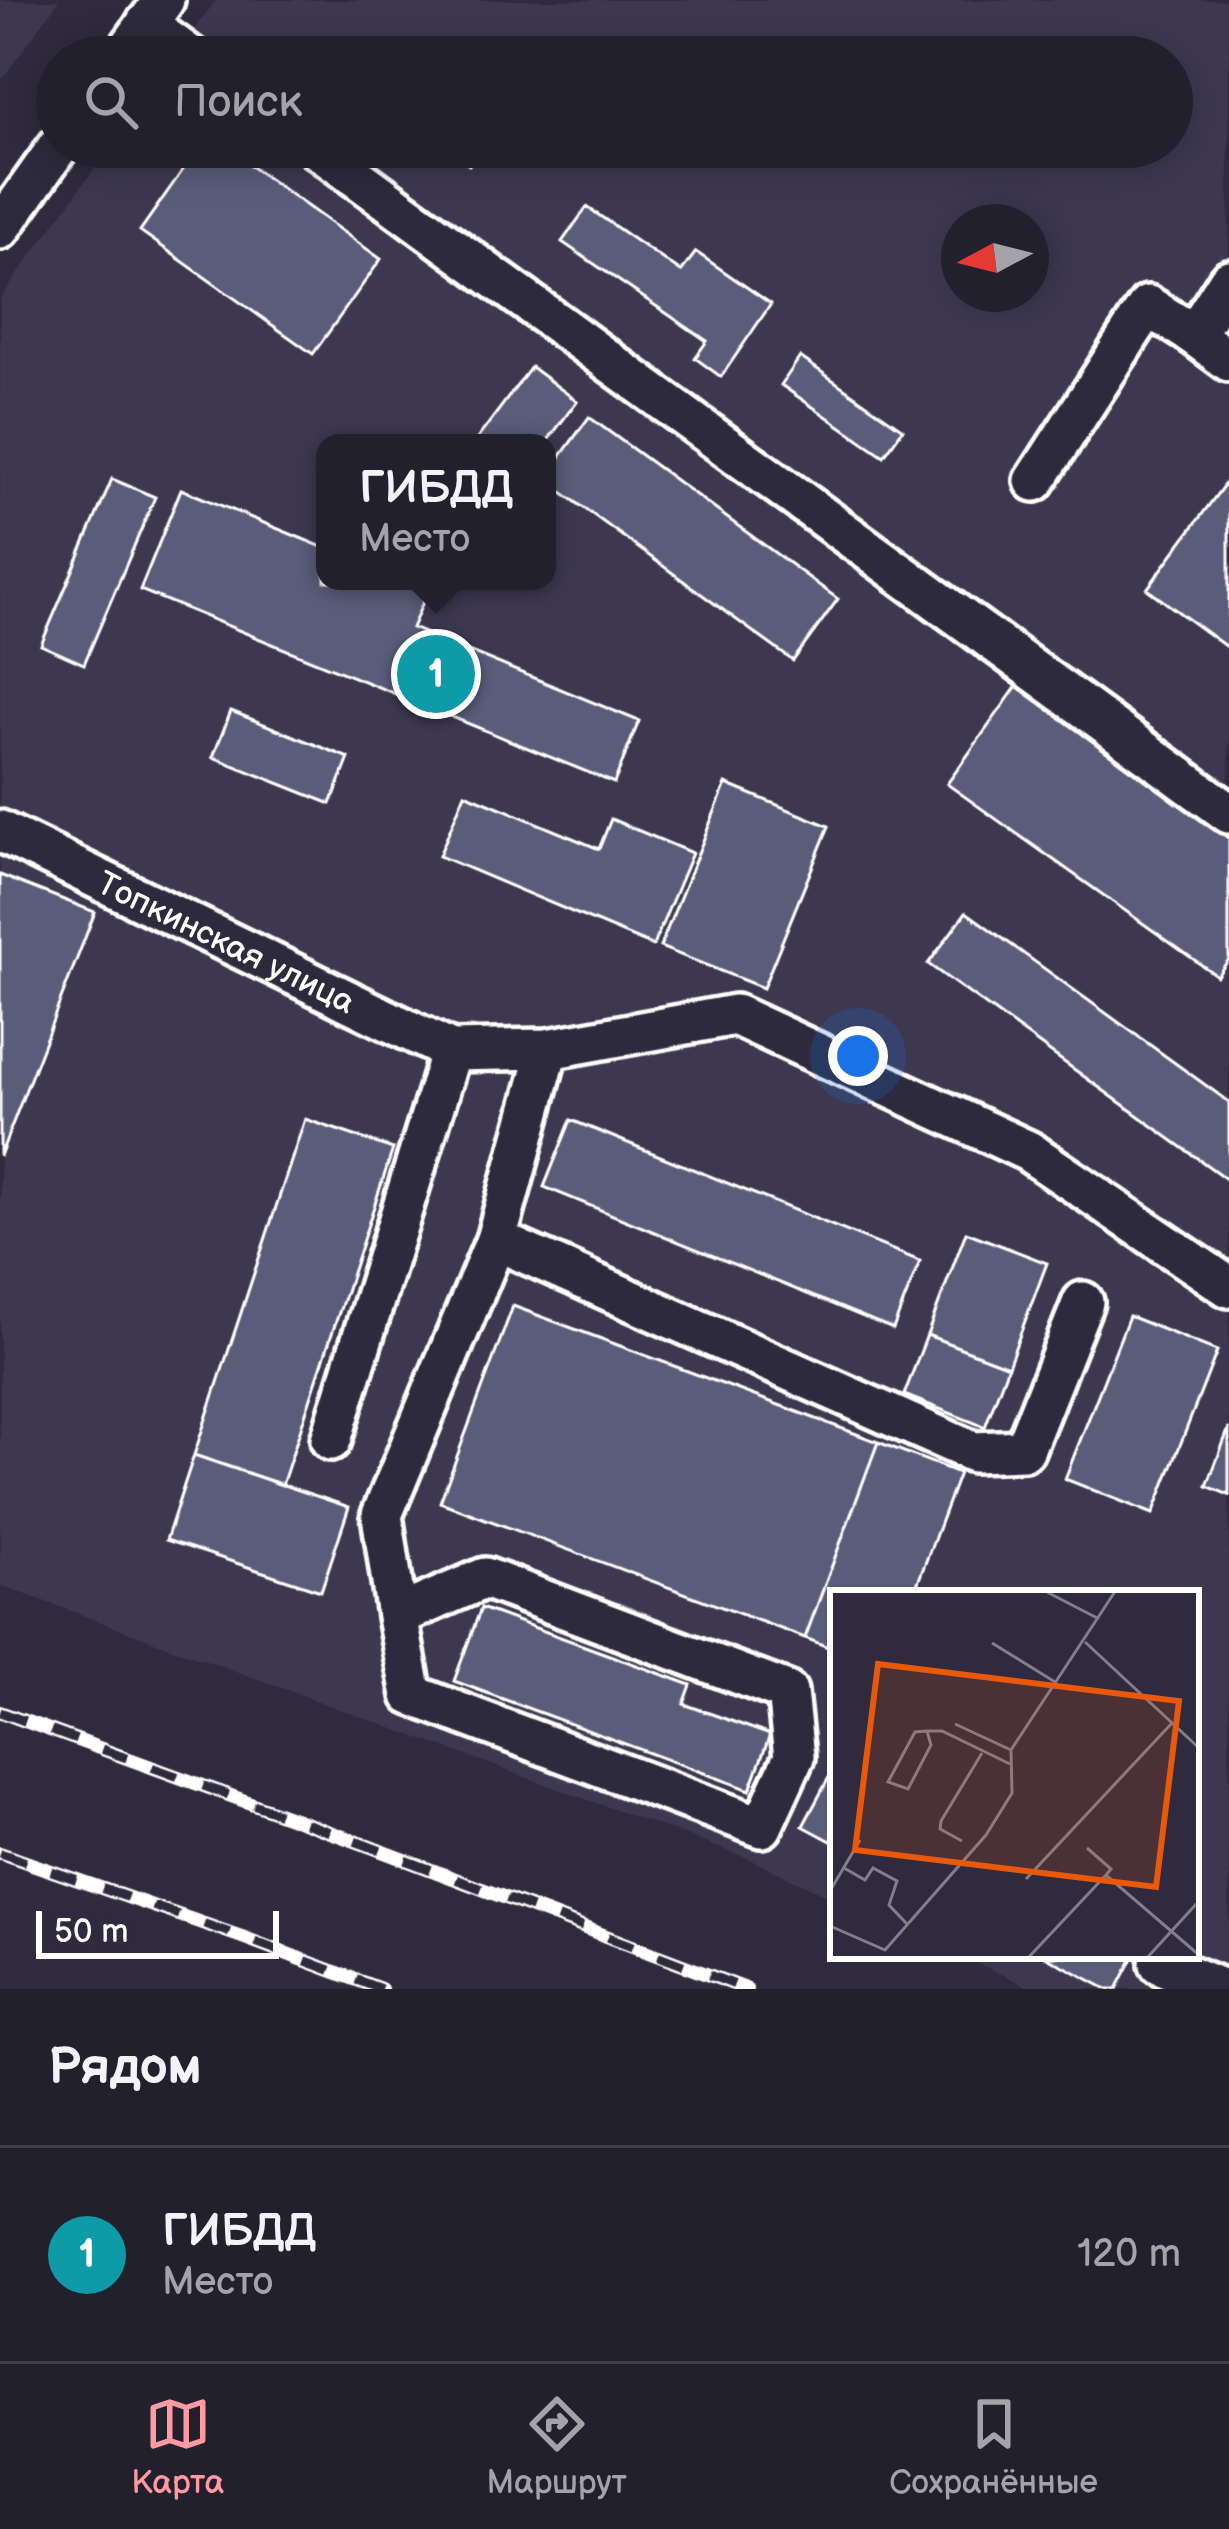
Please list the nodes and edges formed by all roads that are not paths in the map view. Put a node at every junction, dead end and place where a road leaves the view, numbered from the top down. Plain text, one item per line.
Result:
1 (155, 12) edge
2 (174, 36) edge
3 (43, 168) edge
4 (344, 168) edge
5 (0, 229) edge
6 (1229, 280) edge
7 (1194, 335) junction
8 (1229, 361) edge
9 (1035, 481) dead end
10 (1229, 813) edge
11 (0, 831) edge
12 (548, 1048) junction
13 (451, 1051) junction
14 (496, 1240) junction
15 (1229, 1287) edge
16 (1083, 1302) dead end
17 (332, 1440) dead end
18 (397, 1616) junction
19 (1160, 1964) dead end
20 (1221, 1989) edge

1 - 2 street
3 - 5 street
4 - 10 street
6 - 7 street
7 - 8 street
7 - 9 street
11 - 13 street, Топкинская улица
12 - 13 street
12 - 14 street
12 - 15 street
13 - 17 street
14 - 16 street
14 - 18 street
18 - 18 street
19 - 20 street

